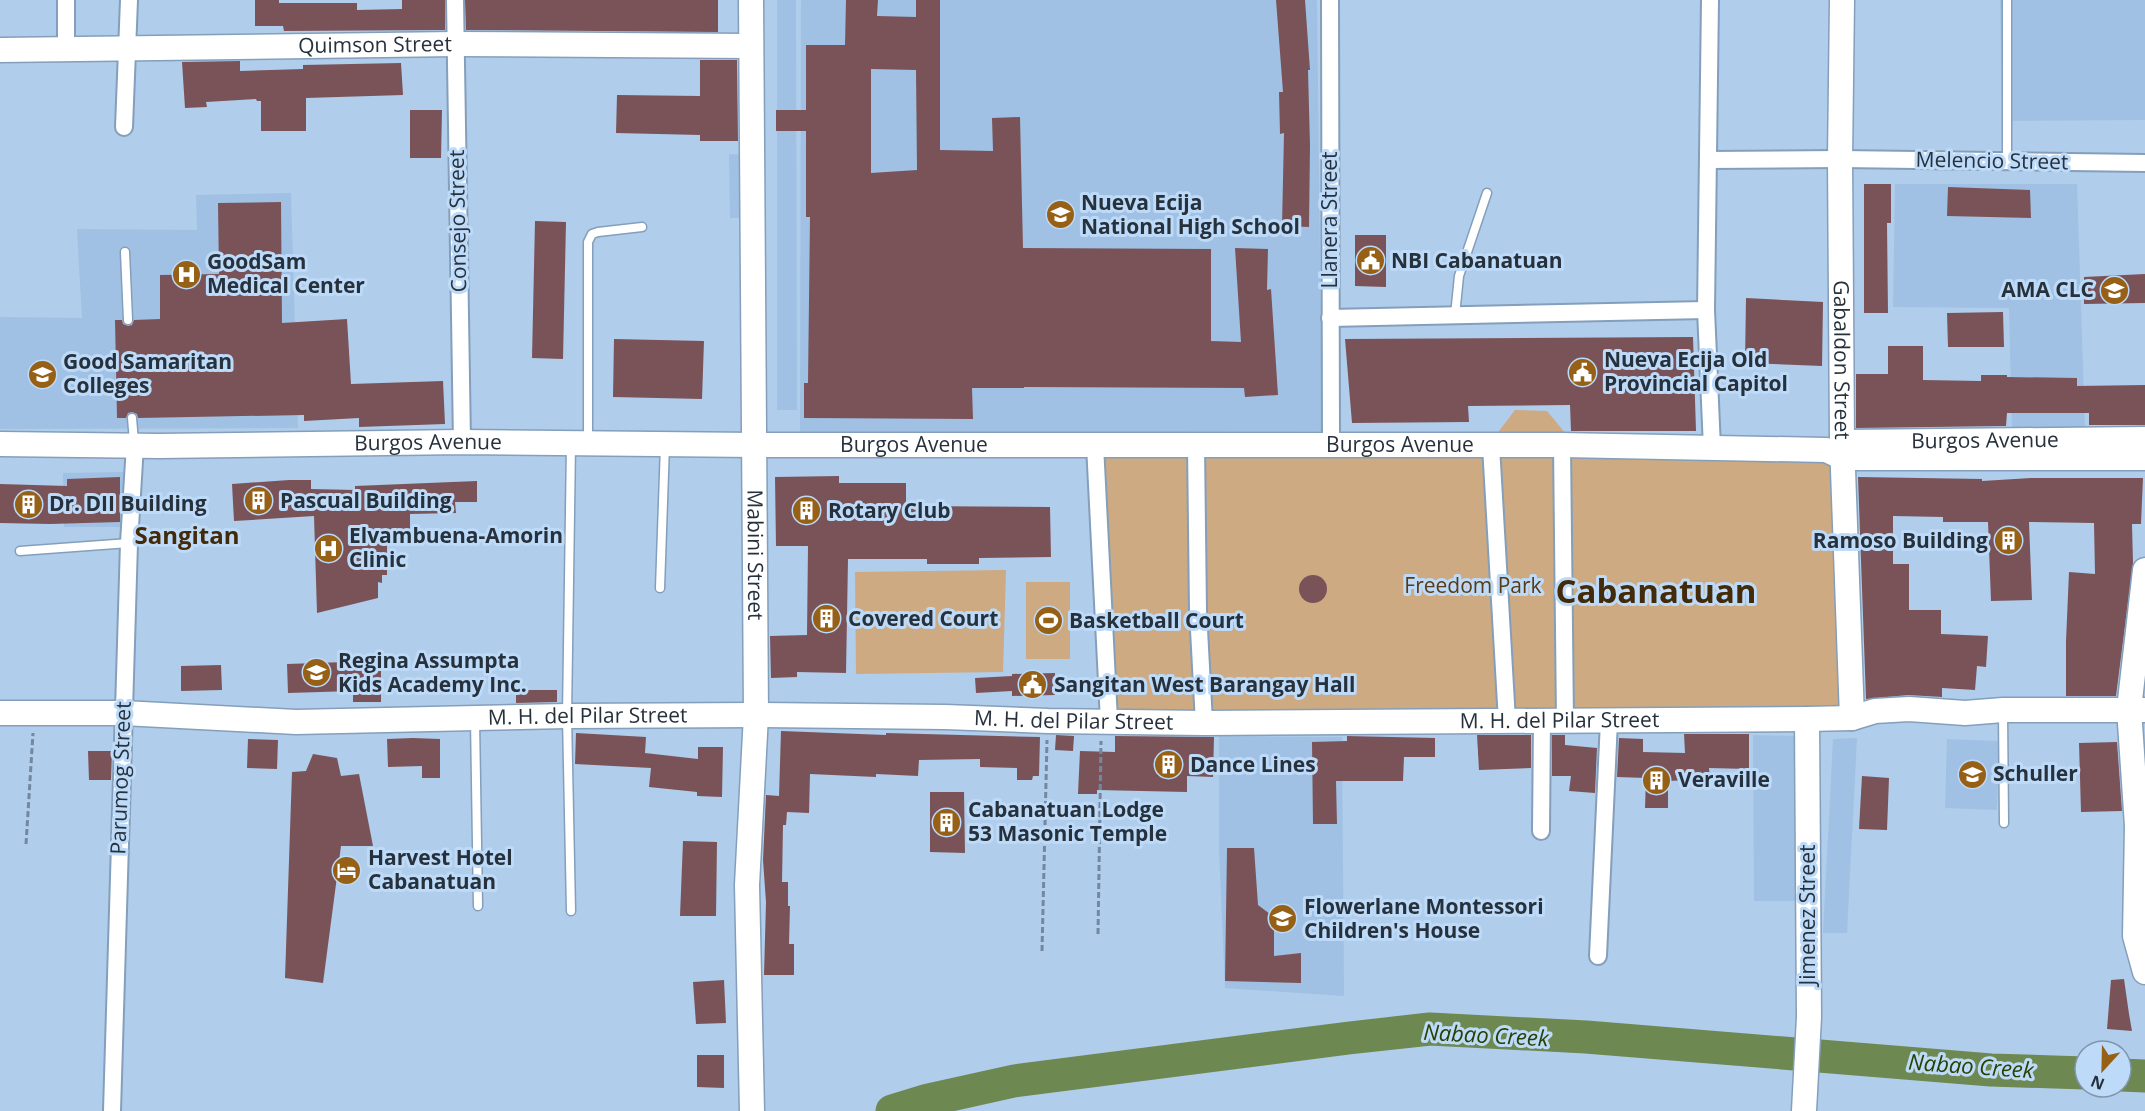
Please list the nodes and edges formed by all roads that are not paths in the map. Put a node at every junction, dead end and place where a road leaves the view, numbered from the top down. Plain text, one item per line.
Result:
1 (66, 0) edge
2 (129, 0) edge
3 (455, 0) edge
4 (751, 0) edge
5 (1330, 0) edge
6 (1710, 0) edge
7 (1842, 0) edge
8 (2007, 0) edge
9 (456, 44) junction
10 (750, 46) junction
11 (128, 49) junction
12 (0, 50) edge
13 (66, 50) junction
14 (124, 127) dead end
15 (1840, 159) junction
16 (1708, 160) junction
17 (2007, 161) junction
18 (2145, 162) edge
19 (1488, 193) dead end
20 (642, 227) dead end
21 (125, 252) dead end
22 (1706, 310) junction
23 (1455, 315) junction
24 (1330, 318) junction
25 (128, 320) dead end
26 (132, 418) dead end
27 (2145, 439) edge
28 (1332, 441) dead end
29 (462, 442) junction
30 (580, 443) junction
31 (0, 444) edge
32 (665, 444) junction
33 (135, 445) junction
34 (754, 445) junction
35 (1095, 445) junction
36 (1196, 445) junction
37 (1562, 445) junction
38 (1491, 446) junction
39 (1712, 448) junction
40 (1837, 450) junction
41 (2145, 458) edge
42 (129, 543) junction
43 (20, 550) dead end
44 (2145, 570) edge
45 (660, 588) dead end
46 (2003, 710) junction
47 (2137, 710) edge
48 (0, 713) edge
49 (123, 713) junction
50 (756, 715) junction
51 (567, 716) junction
52 (1852, 718) junction
53 (475, 719) junction
54 (1807, 719) junction
55 (1105, 721) junction
56 (1507, 721) junction
57 (1553, 721) junction
58 (1610, 721) junction
59 (1204, 723) junction
60 (2004, 823) dead end
61 (2141, 826) edge
62 (1540, 831) dead end
63 (478, 906) dead end
64 (571, 911) dead end
65 (1598, 956) dead end
66 (2145, 972) edge
67 (112, 1111) edge
68 (752, 1111) edge
69 (1804, 1111) edge

1 - 13 street
2 - 11 street
3 - 9 street, Consejo Street
4 - 10 main road, Mabini Street
5 - 24 street, Llanera Street
6 - 16 street
7 - 15 main road, Gabaldon Street
8 - 17 lane
9 - 10 main road, Quimson Street
9 - 11 main road, Quimson Street
9 - 29 street, Consejo Street
10 - 34 main road, Mabini Street
11 - 13 main road, Quimson Street
11 - 14 street
12 - 13 main road, Quimson Street
15 - 16 street, Melencio Street
15 - 17 street, Melencio Street
15 - 40 main road, Gabaldon Street
16 - 22 street
17 - 18 street, Melencio Street
19 - 23 lane
20 - 30 lane
21 - 25 lane
22 - 23 street
22 - 39 street
23 - 24 street
24 - 28 street, Llanera Street
26 - 33 lane
27 - 40 main road, Burgos Avenue
29 - 30 main road, Burgos Avenue
29 - 33 main road, Burgos Avenue
30 - 32 main road, Burgos Avenue
30 - 51 lane
31 - 33 main road, Burgos Avenue
32 - 34 main road, Burgos Avenue
32 - 45 lane
33 - 42 street, Parumog Street
34 - 35 main road, Burgos Avenue
34 - 50 main road, Mabini Street
35 - 36 main road, Burgos Avenue
35 - 55 street
36 - 38 main road, Burgos Avenue
36 - 59 street
37 - 38 main road, Burgos Avenue
37 - 39 main road, Burgos Avenue
37 - 57 street
38 - 56 street
39 - 40 main road, Burgos Avenue
40 - 41 main road, Burgos Avenue
40 - 52 main road, Gabaldon Street
42 - 43 lane
42 - 49 street, Parumog Street
44 - 47 main road
46 - 47 main road, M. H. del Pilar Street
46 - 52 main road, M. H. del Pilar Street
46 - 60 lane
47 - 61 main road
48 - 49 main road, M. H. del Pilar Street
49 - 53 main road, M. H. del Pilar Street
49 - 67 street, Parumog Street
50 - 51 main road, M. H. del Pilar Street
50 - 55 main road, M. H. del Pilar Street
50 - 68 main road, Mabini Street
51 - 53 main road, M. H. del Pilar Street
51 - 64 lane
52 - 54 main road, M. H. del Pilar Street
53 - 63 lane
54 - 58 main road, M. H. del Pilar Street
54 - 69 main road, Jimenez Street
55 - 59 main road, M. H. del Pilar Street
56 - 57 main road, M. H. del Pilar Street
56 - 59 main road, M. H. del Pilar Street
57 - 58 main road, M. H. del Pilar Street
57 - 62 street
58 - 65 street
61 - 66 main road

